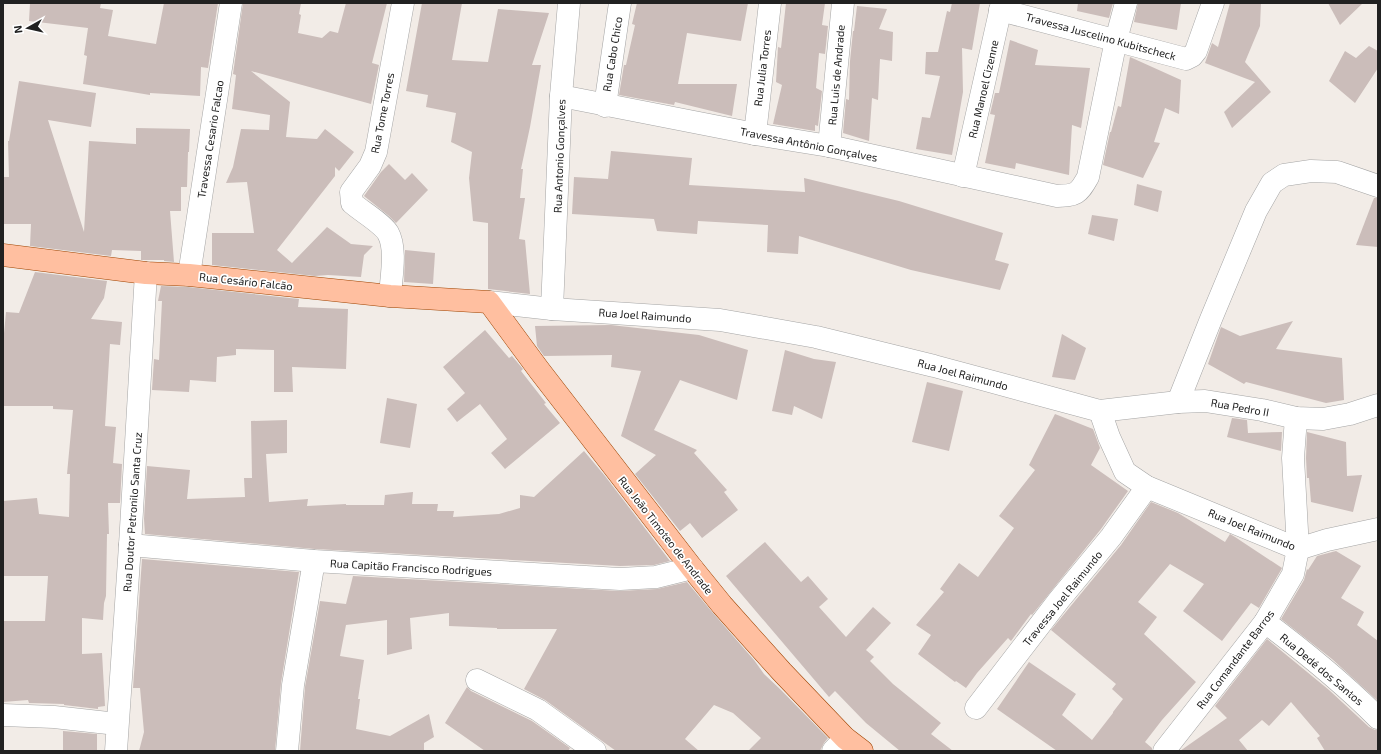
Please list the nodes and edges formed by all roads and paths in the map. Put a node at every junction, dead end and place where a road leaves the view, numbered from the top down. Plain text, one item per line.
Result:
1 (231, 3) edge
2 (403, 3) edge
3 (569, 3) edge
4 (620, 3) edge
5 (770, 3) edge
6 (843, 3) edge
7 (1126, 3) edge
8 (1213, 3) edge
9 (1001, 7) edge
10 (1116, 40) junction
11 (561, 96) junction
12 (605, 106) junction
13 (755, 134) junction
14 (829, 146) junction
15 (964, 176) junction
16 (1378, 186) edge
17 (3, 255) edge
18 (146, 273) junction
19 (189, 275) junction
20 (390, 296) junction
21 (489, 302) junction
22 (552, 309) junction
23 (1178, 402) junction
24 (1378, 405) edge
25 (1100, 411) junction
26 (1296, 418) junction
27 (1147, 487) junction
28 (1378, 529) edge
29 (130, 545) junction
30 (1298, 549) junction
31 (314, 561) junction
32 (692, 568) junction
33 (1265, 622) junction
34 (477, 680) dead end
35 (976, 708) dead end
36 (3, 716) edge
37 (1378, 718) edge
38 (117, 724) junction
39 (839, 744) edge
40 (116, 751) edge
41 (287, 751) edge
42 (594, 751) edge
43 (862, 751) edge
44 (1164, 751) edge

1 - 19 street, Travessa Cesario Falcao
2 - 20 street, Rua Tome Torres
3 - 11 street, Rua Antonio Gonçalves
4 - 12 street, Rua Cabo Chico
5 - 13 street, Rua Julia Torres
6 - 14 street, Rua Luis de Andrade
7 - 10 street
8 - 10 street, Travessa Juscelino Kubitscheck
9 - 10 street, Travessa Juscelino Kubitscheck
9 - 15 street, Rua Manoel Cizenne
10 - 15 street, Travessa Antônio Gonçalves
11 - 12 street, Travessa Antônio Gonçalves
11 - 22 street, Rua Antonio Gonçalves
12 - 13 street, Travessa Antônio Gonçalves
13 - 14 street, Travessa Antônio Gonçalves
14 - 15 street, Travessa Antônio Gonçalves
16 - 23 street
17 - 18 main road, Rua Cesário Falcão
18 - 19 main road, Rua Cesário Falcão
18 - 29 street, Rua Doutor Petronilo Santa Cruz
19 - 20 main road, Rua Cesário Falcão
20 - 21 main road, Rua Cesário Falcão
21 - 22 street, Rua Joel Raimundo
21 - 32 main road, Rua João Timoteo de Andrade
22 - 25 street, Rua Joel Raimundo
23 - 25 street, Rua Pedro II
23 - 26 street, Rua Pedro II
24 - 26 street, Rua Pedro II
25 - 27 street, Rua Joel Raimundo
26 - 30 street, Rua Comandante Barros
27 - 30 street, Rua Joel Raimundo
27 - 35 street, Travessa Joel Raimundo
28 - 30 street, Rua Joel Raimundo
29 - 31 street, Rua Capitão Francisco Rodrigues
29 - 38 street, Rua Doutor Petronilo Santa Cruz
30 - 33 street, Rua Comandante Barros
31 - 32 street, Rua Capitão Francisco Rodrigues
31 - 41 street
32 - 39 main road, Rua João Timoteo de Andrade
33 - 37 street, Rua Dedé dos Santos
33 - 44 street, Rua Comandante Barros
34 - 42 street
36 - 38 street
38 - 40 street, Rua Doutor Petronilo Santa Cruz
39 - 43 main road, Rua João Timoteo de Andrade

